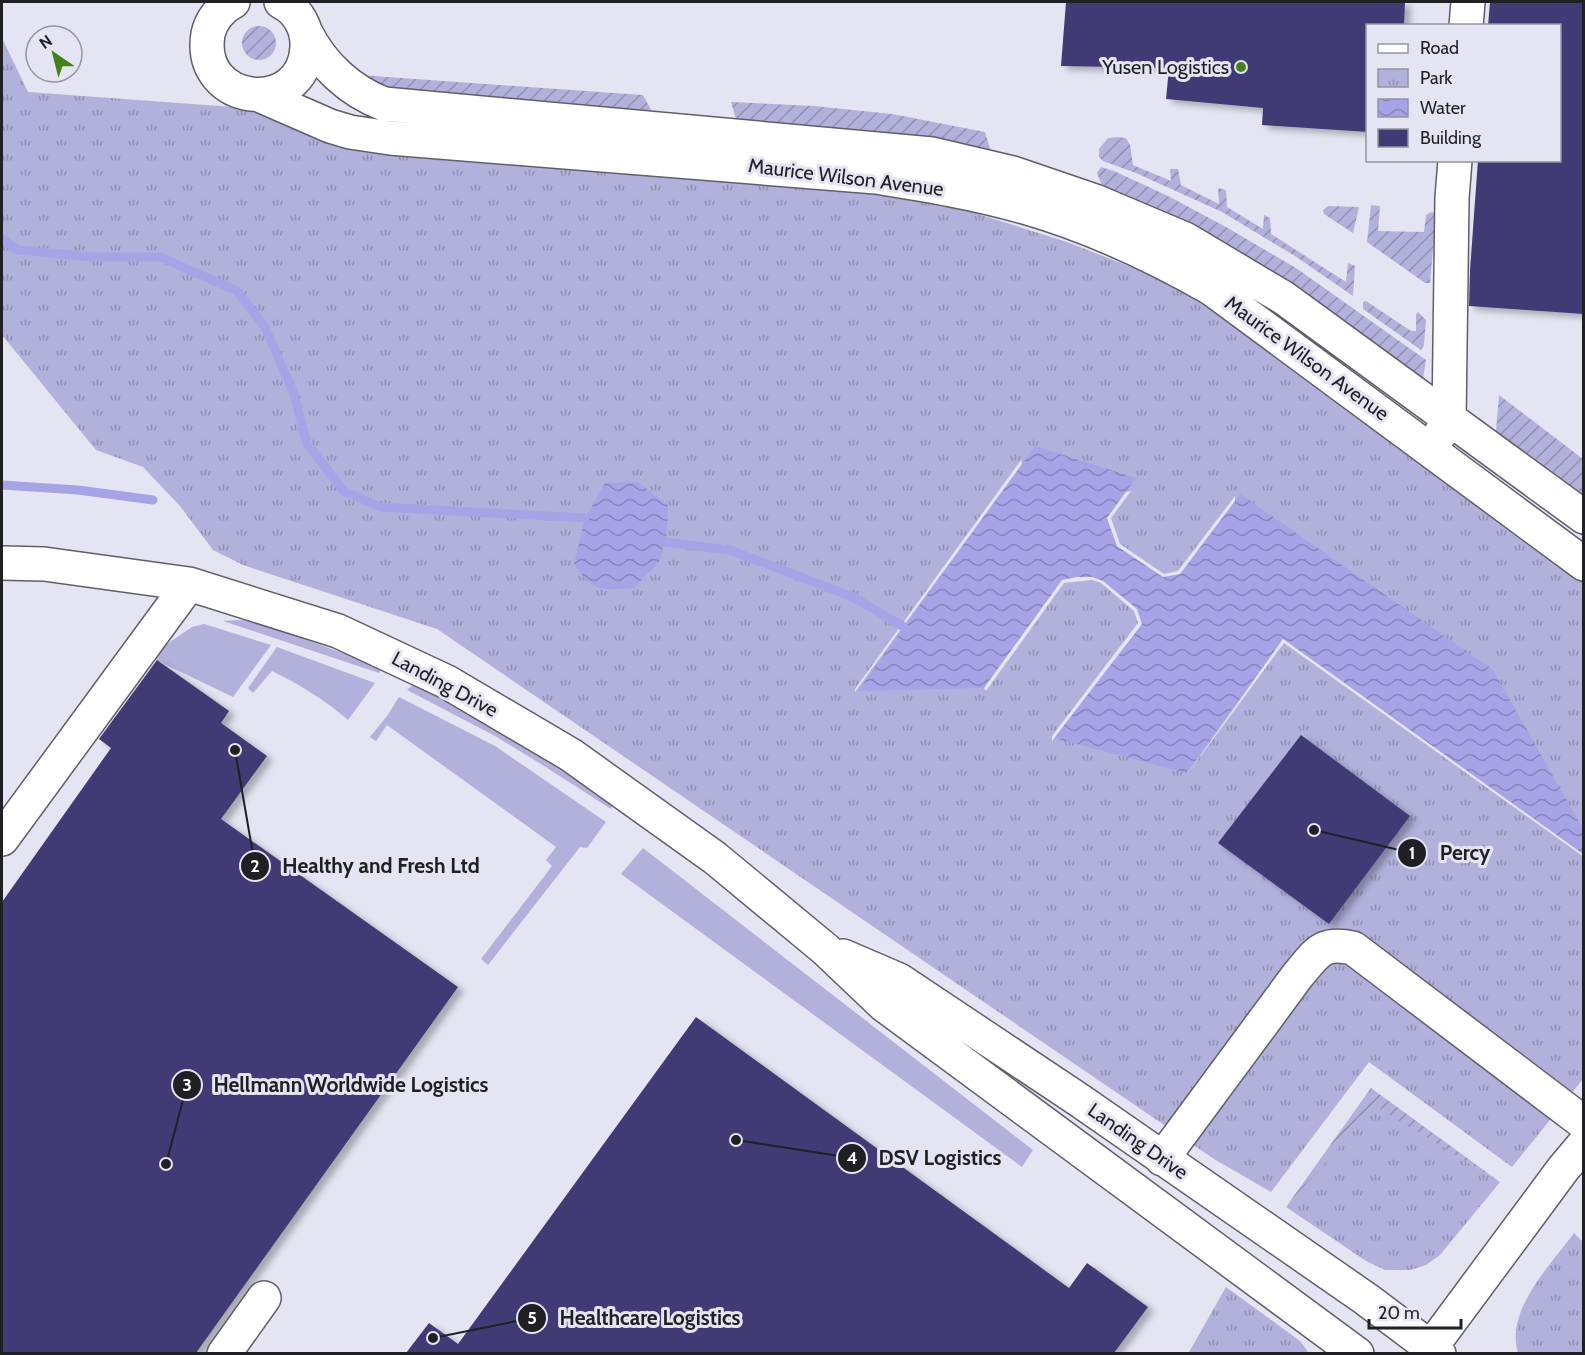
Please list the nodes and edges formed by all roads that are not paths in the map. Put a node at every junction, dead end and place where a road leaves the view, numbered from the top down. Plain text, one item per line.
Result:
1 (233, 2) edge
2 (281, 2) edge
3 (1468, 2) edge
4 (1466, 24) edge
5 (306, 33) junction
6 (259, 95) junction
7 (1455, 162) edge
8 (1077, 210) junction
9 (1449, 420) junction
10 (1432, 450) junction
11 (1584, 517) edge
12 (2, 563) edge
13 (1584, 564) edge
14 (189, 584) junction
15 (2, 840) edge
16 (825, 949) junction
17 (1584, 1123) edge
18 (1584, 1144) edge
19 (1162, 1159) junction
20 (264, 1298) dead end
21 (1432, 1352) edge
22 (224, 1353) edge
23 (1357, 1353) edge

1 - 6 street, Maurice Wilson Avenue
2 - 5 street, Maurice Wilson Avenue
3 - 4 street
5 - 6 street
5 - 8 street, Maurice Wilson Avenue
6 - 8 street, Maurice Wilson Avenue
7 - 9 street
8 - 9 street, Maurice Wilson Avenue
8 - 10 street, Maurice Wilson Avenue
9 - 10 street
9 - 11 street, Maurice Wilson Avenue
10 - 13 street, Maurice Wilson Avenue
12 - 14 street, Landing Drive
14 - 15 street
14 - 16 street, Landing Drive
16 - 19 street, Landing Drive
16 - 23 street, Landing Drive
17 - 19 street
18 - 21 street
19 - 21 street, Landing Drive
20 - 22 street

